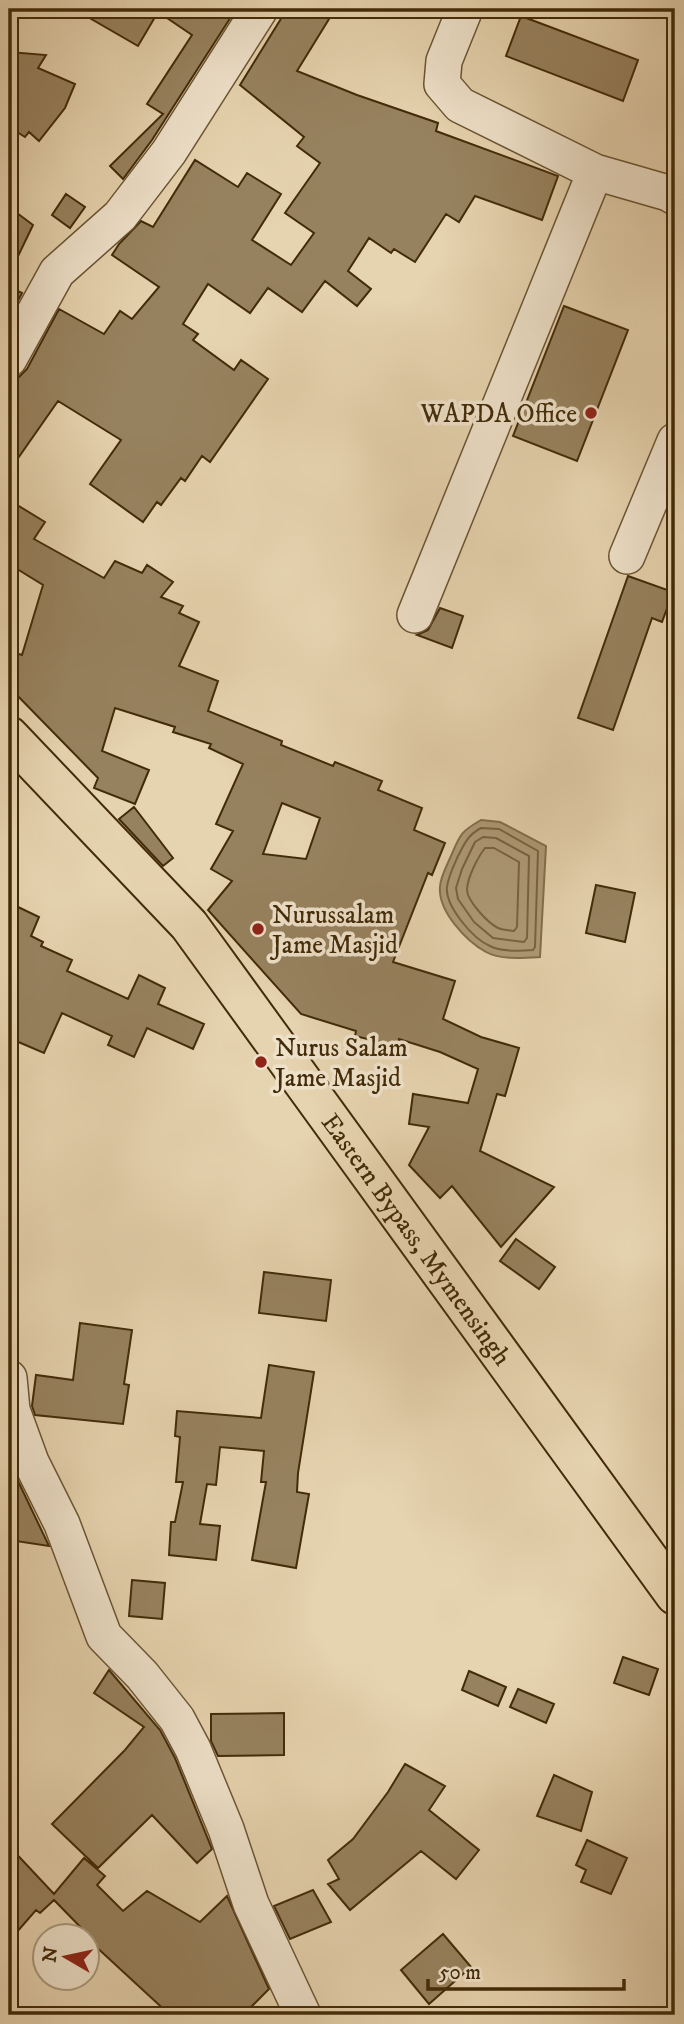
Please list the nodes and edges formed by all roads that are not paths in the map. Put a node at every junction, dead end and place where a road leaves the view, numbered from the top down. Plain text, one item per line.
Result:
1 (260, 9) edge
2 (465, 9) edge
3 (595, 172) junction
4 (673, 188) edge
5 (9, 359) edge
6 (675, 441) edge
7 (627, 556) dead end
8 (415, 615) dead end
9 (9, 736) edge
10 (9, 1378) edge
11 (675, 1595) edge
12 (303, 2015) edge

1 - 5 street
2 - 3 street
3 - 4 street
3 - 8 street
6 - 7 street
9 - 11 highway, Eastern Bypass, Mymensingh
10 - 12 street

